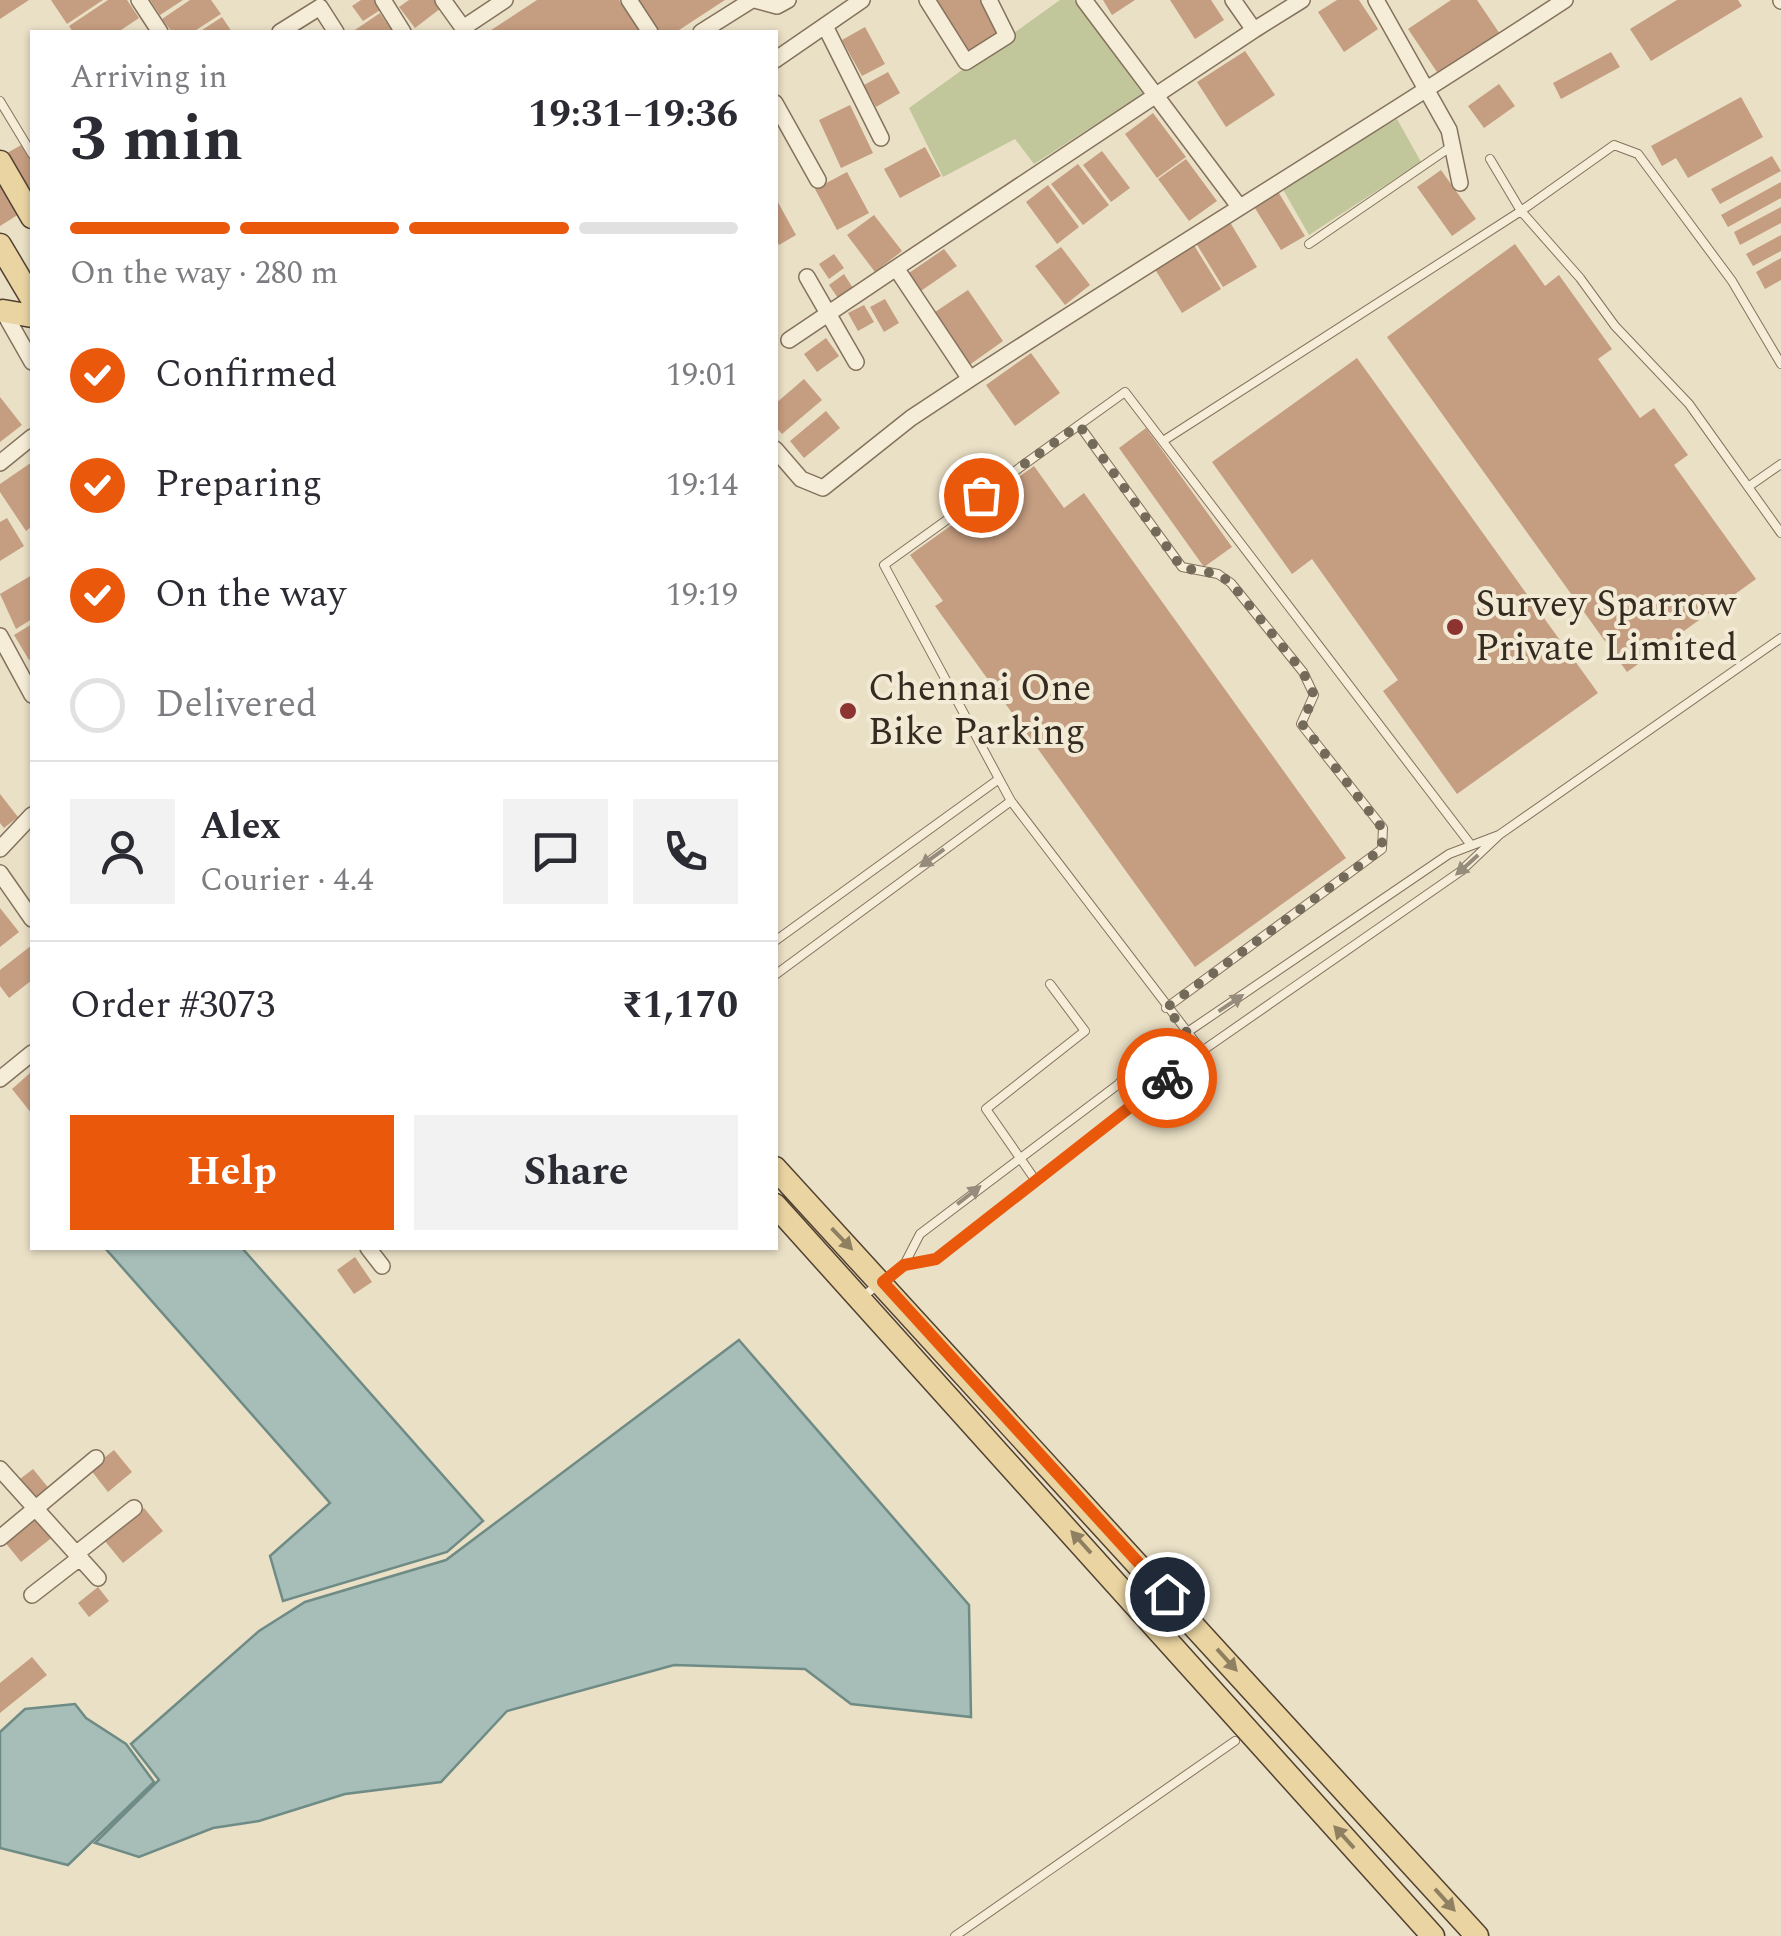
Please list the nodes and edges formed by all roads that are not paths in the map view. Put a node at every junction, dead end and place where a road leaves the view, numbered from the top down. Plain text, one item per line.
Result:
1 (139, 0) edge
2 (383, 0) edge
3 (443, 0) edge
4 (505, 0) edge
5 (629, 0) edge
6 (754, 0) edge
7 (788, 0) edge
8 (862, 0) edge
9 (927, 0) edge
10 (989, 0) edge
11 (1084, 0) edge
12 (1233, 0) edge
13 (1302, 0) edge
14 (1376, 0) edge
15 (1565, 0) edge
16 (326, 4) edge
17 (824, 26) junction
18 (159, 30) edge
19 (283, 30) edge
20 (335, 30) edge
21 (401, 30) edge
22 (464, 30) edge
23 (649, 30) edge
24 (704, 30) edge
25 (1254, 30) junction
26 (778, 58) edge
27 (1428, 91) junction
28 (1156, 98) junction
29 (0, 101) edge
30 (778, 109) edge
31 (881, 138) dead end
32 (1452, 146) junction
33 (30, 151) edge
34 (1490, 159) dead end
35 (0, 162) edge
36 (818, 180) dead end
37 (1460, 183) dead end
38 (1238, 205) junction
39 (1521, 210) junction
40 (30, 214) edge
41 (1309, 244) dead end
42 (0, 245) edge
43 (896, 268) junction
44 (807, 277) dead end
45 (30, 296) edge
46 (3, 311) joint
47 (828, 313) junction
48 (30, 316) edge
49 (789, 340) dead end
50 (30, 358) edge
51 (856, 362) dead end
52 (1781, 364) edge
53 (970, 379) junction
54 (1079, 425) junction
55 (30, 439) edge
56 (1163, 441) junction
57 (778, 452) edge
58 (0, 464) edge
59 (1781, 464) edge
60 (1748, 487) junction
61 (1781, 534) edge
62 (0, 636) edge
63 (1781, 638) edge
64 (30, 691) edge
65 (999, 779) junction
66 (1011, 800) junction
67 (30, 818) edge
68 (1498, 835) junction
69 (1471, 845) junction
70 (0, 849) edge
71 (0, 873) edge
72 (30, 916) edge
73 (778, 939) edge
74 (778, 972) edge
75 (1050, 984) dead end
76 (1166, 1008) junction
77 (1189, 1031) junction
78 (1202, 1050) junction
79 (30, 1055) edge
80 (0, 1079) edge
81 (1120, 1082) junction
82 (1136, 1103) junction
83 (1020, 1157) junction
84 (778, 1171) edge
85 (1036, 1180) junction
86 (778, 1208) edge
87 (370, 1250) edge
88 (904, 1265) junction
89 (382, 1266) dead end
90 (883, 1282) junction
91 (862, 1296) junction
92 (96, 1458) dead end
93 (0, 1469) edge
94 (134, 1508) dead end
95 (37, 1510) junction
96 (0, 1538) edge
97 (79, 1555) junction
98 (98, 1578) dead end
99 (32, 1595) dead end
100 (1235, 1741) dead end
101 (955, 1936) edge
102 (1432, 1936) edge
103 (1477, 1936) edge

1 - 18 street
2 - 21 street
3 - 22 street
4 - 22 street
5 - 23 street
6 - 7 street
6 - 24 street
8 - 17 street
9 - 10 street
11 - 28 street
12 - 25 street
13 - 25 street
14 - 27 street
15 - 27 street
16 - 19 street
16 - 20 street
17 - 26 street
17 - 31 street
25 - 28 street
27 - 32 street
27 - 38 street
28 - 38 street
28 - 43 street
29 - 33 lane
30 - 36 street
32 - 37 street
32 - 41 lane
34 - 39 lane
35 - 40 main road
38 - 53 street
39 - 52 lane
39 - 56 lane
39 - 60 lane
42 - 45 main road
43 - 47 street
43 - 53 street
44 - 47 street
46 - 48 main road
46 - 50 street
47 - 49 street
47 - 51 street
53 - 57 street
54 - 56 lane
54 - 65 lane
54 - 76 lane
55 - 58 street
56 - 69 lane
59 - 60 lane
60 - 61 lane
62 - 64 street
63 - 68 lane
65 - 66 lane
65 - 73 lane
66 -> 74 lane
66 - 76 lane
67 - 70 street
68 - 69 lane
68 -> 78 lane
77 -> 69 lane
71 - 72 street
75 - 83 lane
76 - 77 lane
77 - 78 lane
77 - 81 lane
78 - 82 lane
79 - 80 street
81 - 82 lane
81 - 83 lane
82 - 85 lane
83 - 85 lane
88 -> 83 lane
84 -> 90 main road
85 - 88 lane
86 - 91 main road
87 - 89 street
88 - 90 lane
90 - 91 lane
90 -> 103 main road
102 -> 91 main road
92 - 95 street
93 - 95 street
94 - 97 street
95 - 96 street
95 - 97 street
97 - 98 street
97 - 99 street
100 - 101 lane

